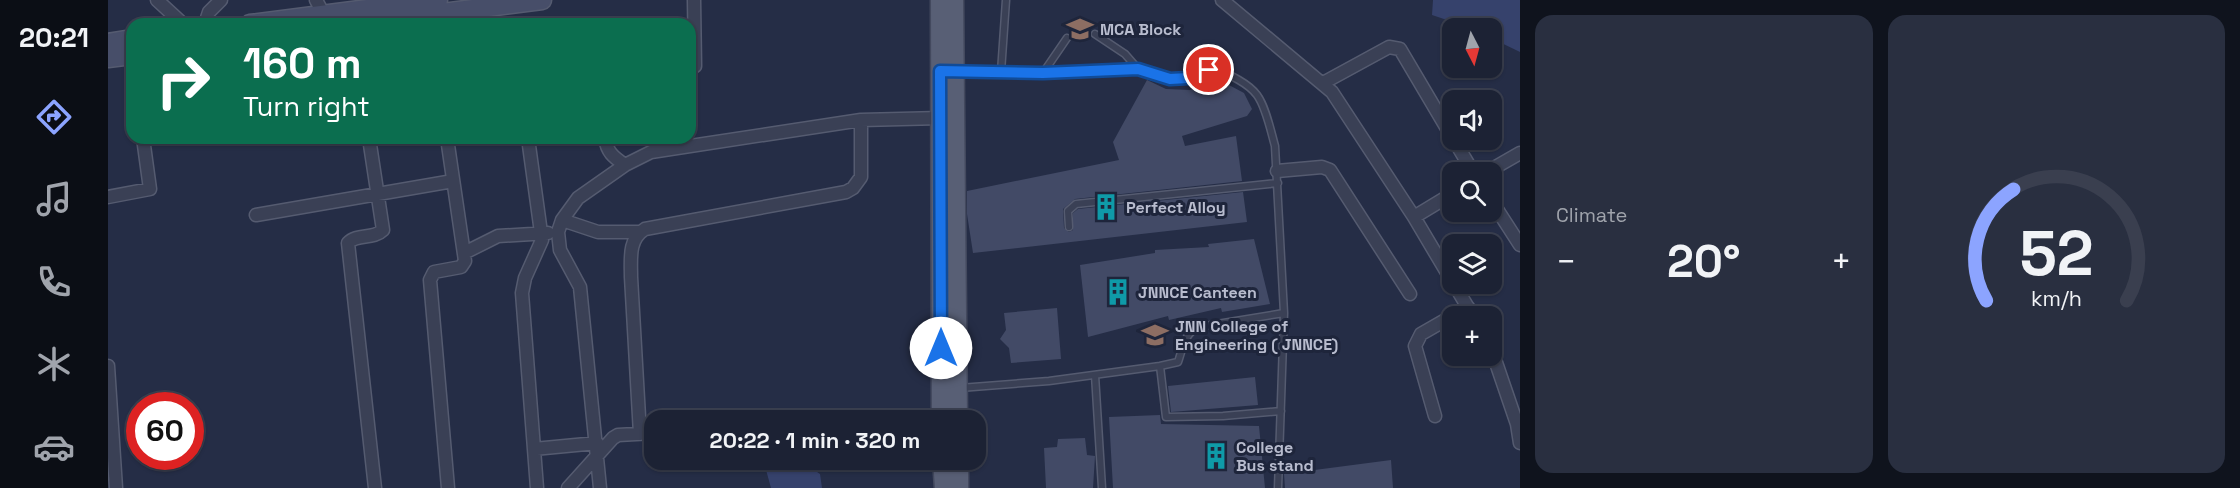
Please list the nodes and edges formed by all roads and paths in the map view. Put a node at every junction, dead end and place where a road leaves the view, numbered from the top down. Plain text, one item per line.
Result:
1 (157, 0) edge
2 (221, 0) edge
3 (542, 0) edge
4 (694, 0) edge
5 (940, 0) edge
6 (954, 0) edge
7 (1006, 0) edge
8 (1222, 0) edge
9 (320, 7) edge
10 (429, 8) edge
11 (176, 18) edge
12 (207, 18) edge
13 (275, 18) edge
14 (385, 18) edge
15 (694, 18) edge
16 (1095, 34) dead end
17 (1067, 38) dead end
18 (126, 40) edge
19 (108, 43) edge
20 (126, 56) edge
21 (108, 58) edge
22 (1138, 69) junction
23 (946, 71) junction
24 (1001, 72) junction
25 (1043, 73) junction
26 (1323, 82) junction
27 (941, 118) junction
28 (861, 120) junction
29 (1442, 120) edge
30 (144, 144) edge
31 (370, 144) edge
32 (448, 144) edge
33 (529, 144) edge
34 (606, 144) edge
35 (1520, 153) edge
36 (1502, 163) edge
37 (625, 165) junction
38 (1277, 177) junction
39 (453, 181) junction
40 (377, 194) junction
41 (108, 197) edge
42 (1442, 200) edge
43 (256, 215) dead end
44 (1414, 217) junction
45 (1502, 217) edge
46 (560, 226) junction
47 (1069, 227) dead end
48 (640, 232) junction
49 (542, 234) junction
50 (1520, 245) edge
51 (464, 253) junction
52 (1442, 264) edge
53 (1410, 294) dead end
54 (1284, 313) junction
55 (1442, 325) edge
56 (108, 366) edge
57 (1161, 366) junction
58 (1497, 366) edge
59 (1095, 375) junction
60 (957, 388) junction
61 (946, 410) edge
62 (949, 410) edge
63 (1281, 411) junction
64 (1435, 416) dead end
65 (1518, 424) edge
66 (640, 434) junction
67 (644, 434) edge
68 (1520, 443) edge
69 (534, 448) junction
70 (598, 448) junction
71 (943, 470) edge
72 (959, 470) edge
73 (116, 488) edge
74 (375, 488) edge
75 (448, 488) edge
76 (537, 488) edge
77 (568, 488) edge
78 (600, 488) edge
79 (944, 488) edge
80 (959, 488) edge
81 (1102, 488) edge
82 (1278, 488) edge

1 - 11 street
2 - 12 street
3 - 10 street
4 - 15 street
5 - 23 main road
6 - 23 main road
7 - 24 lane
8 - 26 street
9 - 10 street
9 - 13 street
10 - 14 street
16 - 22 lane
17 - 25 lane
18 - 19 street
20 - 21 street
22 - 25 lane
22 - 38 lane
23 - 24 lane
23 - 27 main road
23 - 60 main road
24 - 25 lane
26 - 29 street
26 - 44 street
27 - 28 street
27 - 61 main road
28 - 37 street
28 - 48 street
30 - 41 street
31 - 40 street
32 - 39 street
33 - 49 street
34 - 37 street
35 - 36 street
37 - 46 street
38 - 47 lane
38 - 53 street
38 - 54 lane
39 - 40 street
39 - 51 street
40 - 43 street
40 - 74 street
42 - 44 street
44 - 52 street
45 - 50 street
46 - 48 street
46 - 49 street
46 - 70 street
48 - 66 street
49 - 51 street
49 - 69 street
51 - 75 street
54 - 57 lane
54 - 63 lane
55 - 64 street
56 - 73 street
57 - 59 lane
57 - 63 lane
58 - 65 street
59 - 60 lane
59 - 81 lane
60 - 62 main road
63 - 82 lane
65 - 68 street
66 - 67 street
66 - 70 street
69 - 70 street
69 - 76 street
70 - 77 street
70 - 78 street
71 - 79 main road
72 - 80 main road

